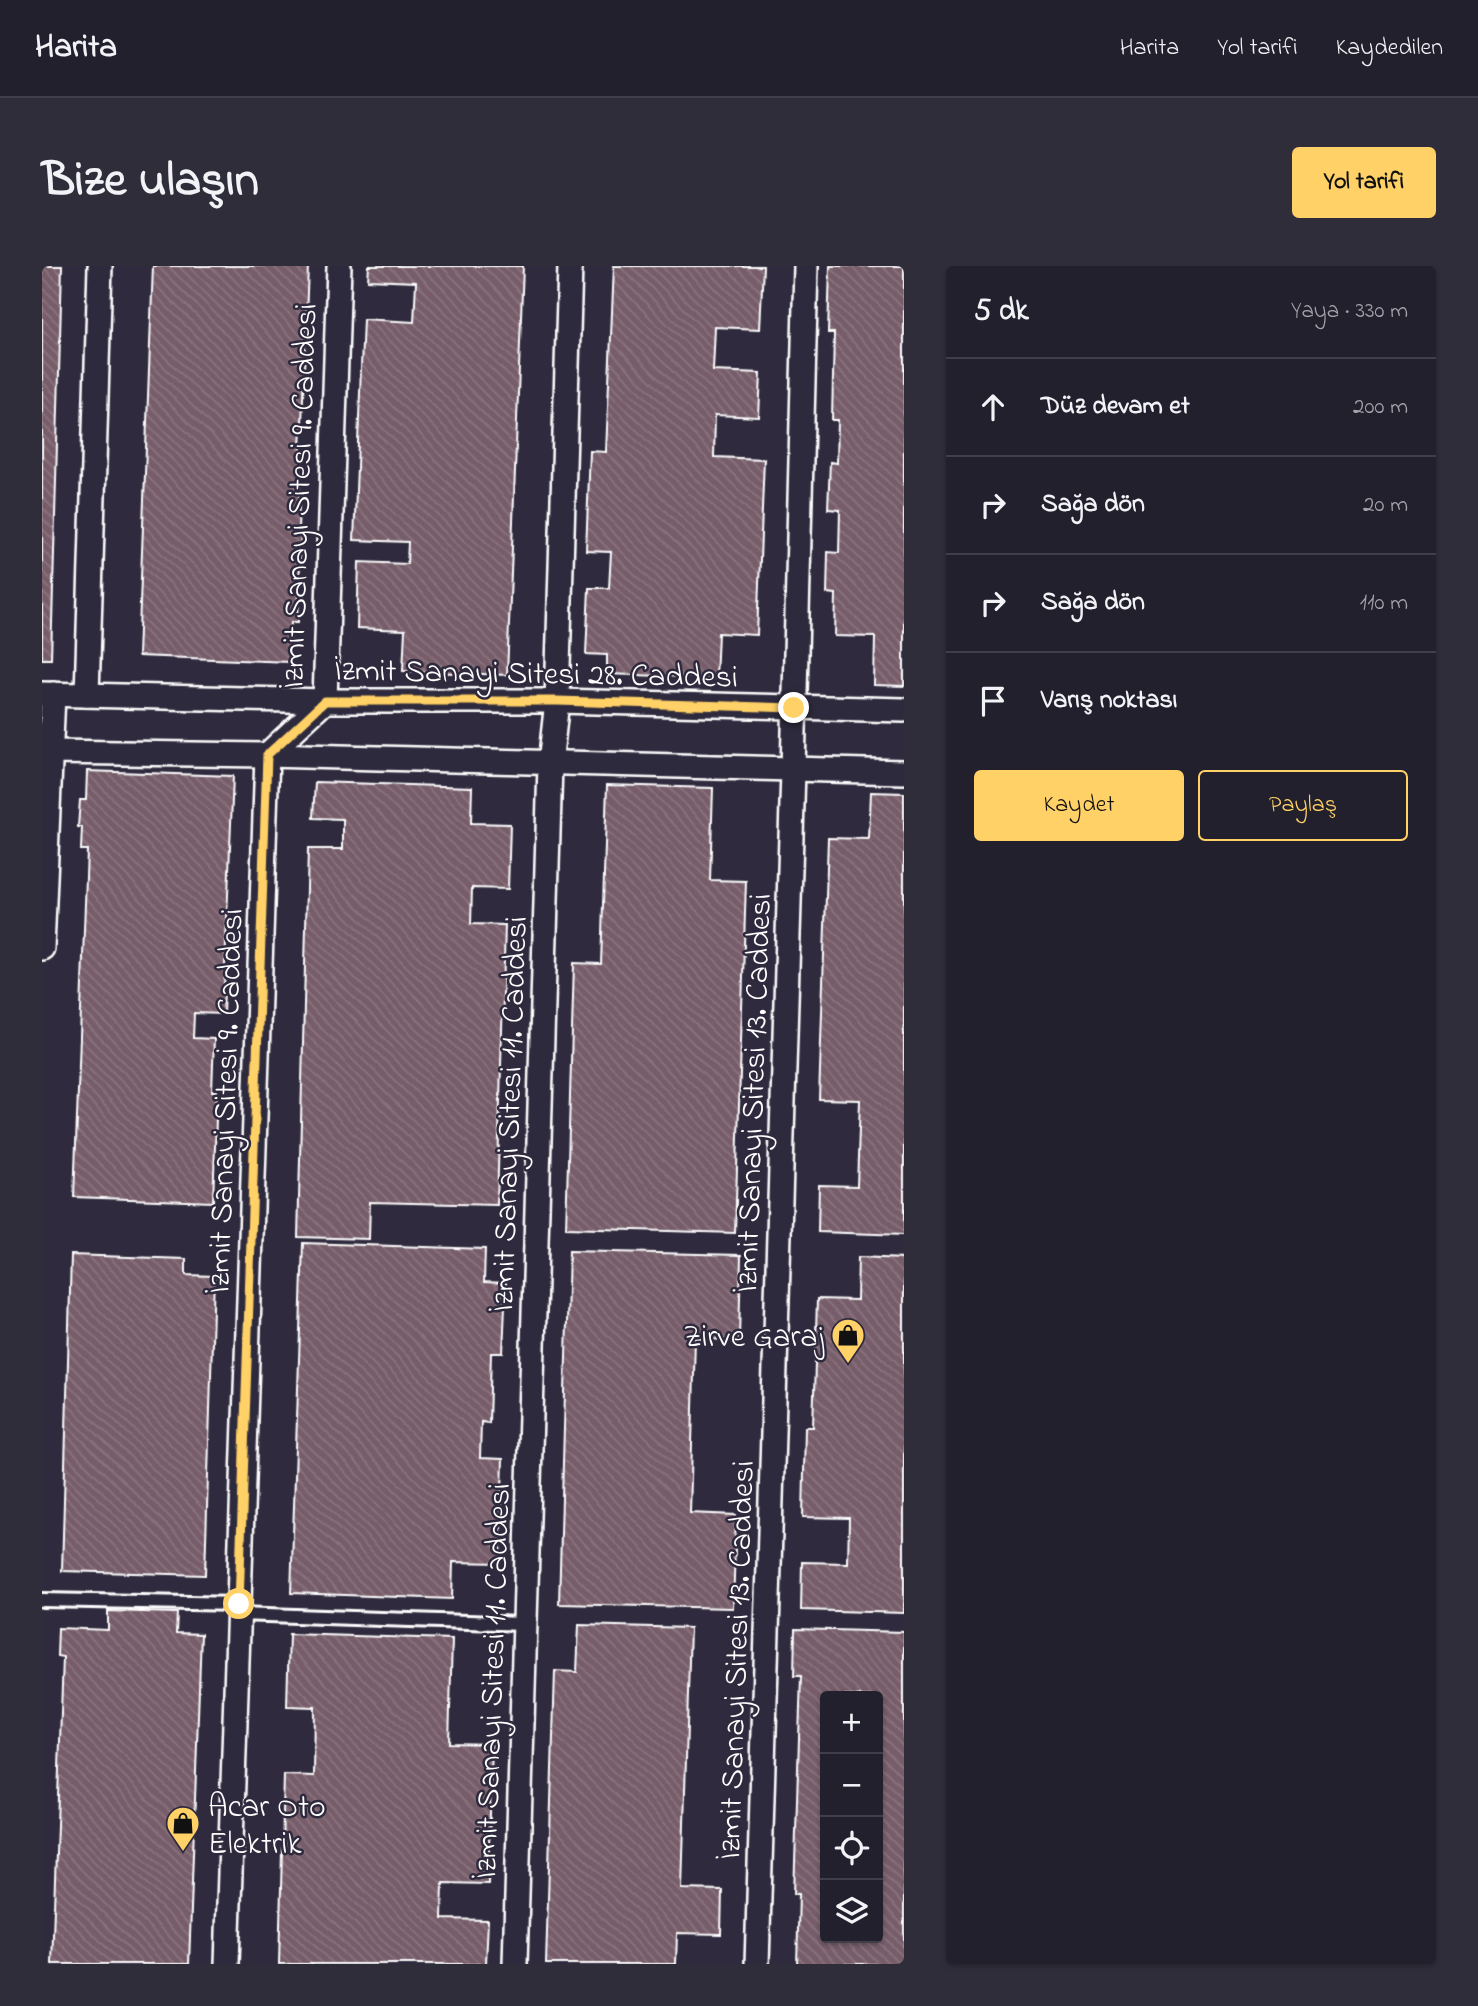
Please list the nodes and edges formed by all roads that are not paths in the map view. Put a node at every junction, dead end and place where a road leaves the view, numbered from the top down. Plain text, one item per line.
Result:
1 (100, 266) edge
2 (339, 266) edge
3 (570, 266) edge
4 (806, 266) edge
5 (47, 694) edge
6 (87, 695) junction
7 (325, 701) junction
8 (557, 701) junction
9 (794, 708) junction
10 (904, 710) edge
11 (46, 753) edge
12 (267, 755) junction
13 (550, 764) junction
14 (793, 770) junction
15 (904, 772) edge
16 (42, 948) edge
17 (42, 1600) edge
18 (239, 1609) junction
19 (524, 1624) junction
20 (227, 1964) edge
21 (515, 1964) edge
22 (757, 1964) edge

1 - 6 street
2 - 7 street, İzmit Sanayi Sitesi 9. Caddesi
3 - 8 street, İzmit Sanayi Sitesi 11. Caddesi
4 - 9 street, İzmit Sanayi Sitesi 13. Caddesi
5 - 6 street, İzmit Sanayi Sitesi 28. Caddesi
5 - 11 street
6 - 7 street, İzmit Sanayi Sitesi 28. Caddesi
7 - 8 street, İzmit Sanayi Sitesi 28. Caddesi
7 - 12 street, İzmit Sanayi Sitesi 9. Caddesi
8 - 9 street, İzmit Sanayi Sitesi 28. Caddesi
8 - 13 street, İzmit Sanayi Sitesi 11. Caddesi
9 - 10 street, İzmit Sanayi Sitesi 28. Caddesi
9 - 14 street, İzmit Sanayi Sitesi 13. Caddesi
11 - 12 street
11 - 16 street
12 - 13 street
12 - 18 street, İzmit Sanayi Sitesi 9. Caddesi
13 - 14 street
13 - 19 street, İzmit Sanayi Sitesi 11. Caddesi
14 - 15 street
14 - 22 street, İzmit Sanayi Sitesi 13. Caddesi
17 - 18 lane
18 - 19 lane
18 - 20 street, İzmit Sanayi Sitesi 9. Caddesi
19 - 21 street, İzmit Sanayi Sitesi 11. Caddesi

